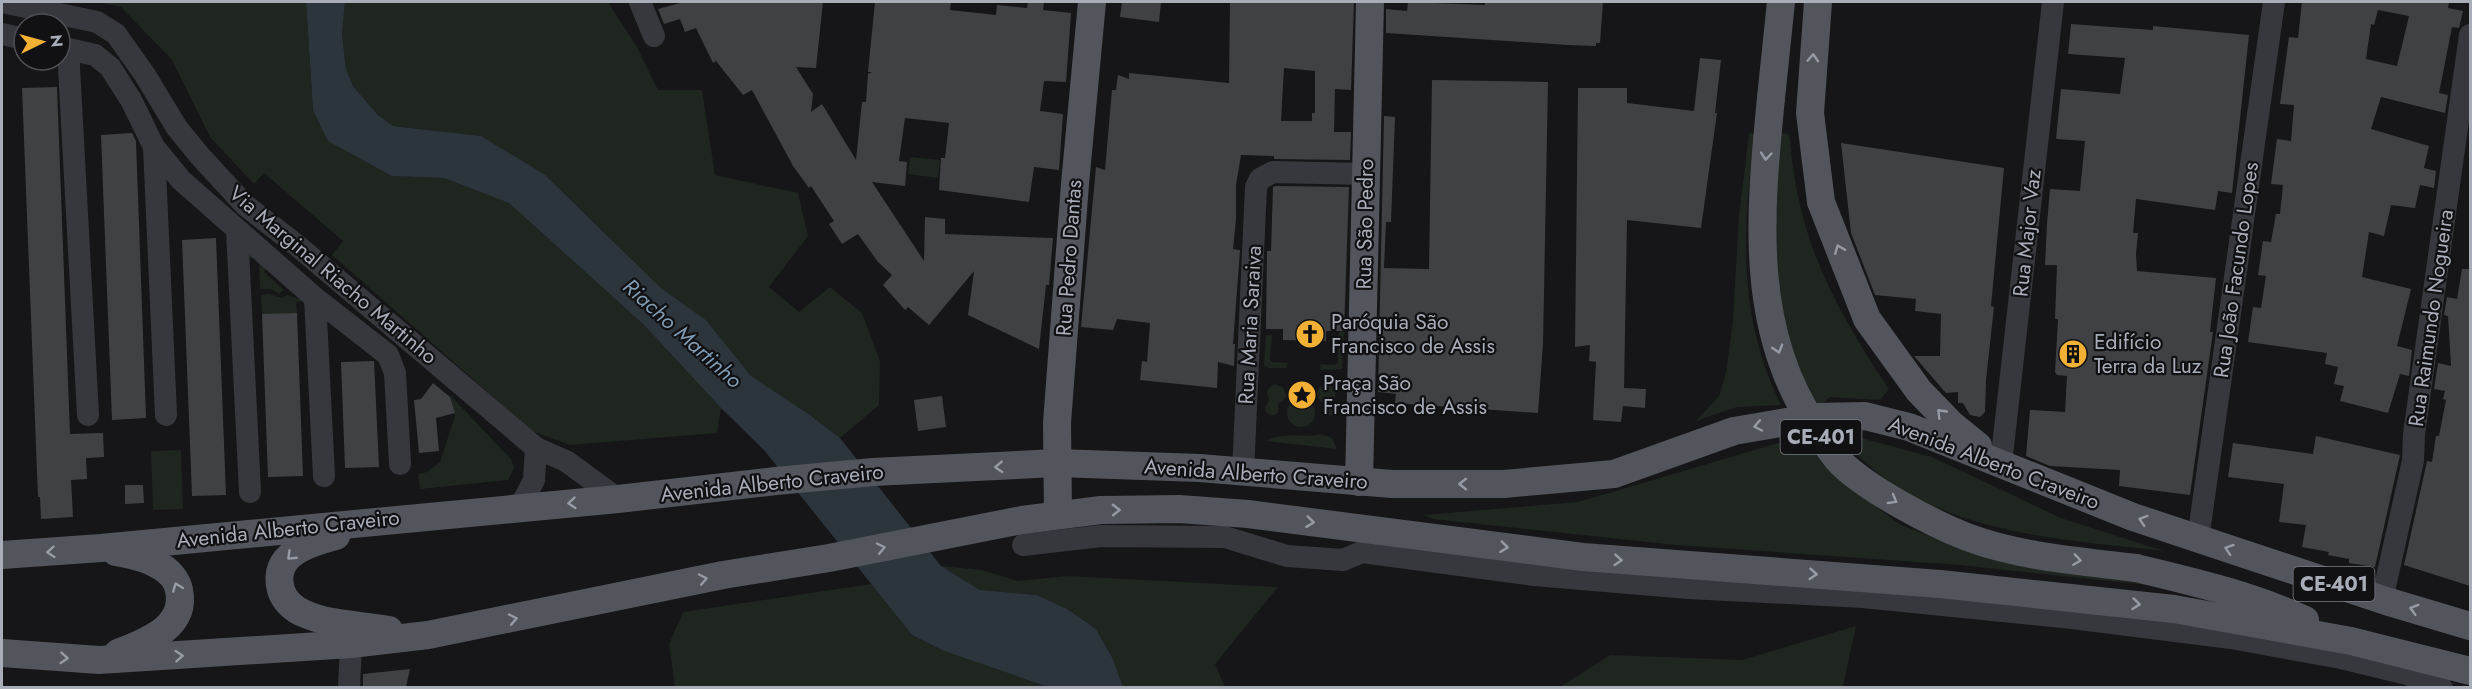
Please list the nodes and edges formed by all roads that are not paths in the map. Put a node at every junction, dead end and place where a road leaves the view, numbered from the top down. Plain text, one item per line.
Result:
1 (2, 2) edge
2 (640, 2) edge
3 (1092, 2) edge
4 (1370, 2) edge
5 (1781, 2) edge
6 (1818, 2) edge
7 (2053, 2) edge
8 (2274, 2) edge
9 (2470, 35) edge
10 (654, 36) dead end
11 (72, 50) edge
12 (66, 72) edge
13 (2464, 127) edge
14 (154, 147) junction
15 (1366, 174) junction
16 (237, 230) junction
17 (299, 248) junction
18 (283, 270) junction
19 (315, 298) junction
20 (88, 415) dead end
21 (166, 415) dead end
22 (536, 448) junction
23 (1057, 463) junction
24 (400, 464) dead end
25 (2001, 464) junction
26 (1243, 472) junction
27 (324, 476) dead end
28 (1359, 482) junction
29 (250, 492) dead end
30 (618, 499) junction
31 (520, 507) junction
32 (1058, 514) junction
33 (404, 518) junction
34 (2198, 538) junction
35 (1023, 545) dead end
36 (101, 548) junction
37 (2, 555) edge
38 (2382, 600) junction
39 (2470, 626) edge
40 (428, 635) junction
41 (2351, 640) junction
42 (351, 644) junction
43 (2, 653) edge
44 (99, 660) junction
45 (2470, 671) edge
46 (349, 687) edge
47 (2442, 687) edge

1 - 17 street, Via Marginal Riacho Martinho
2 - 10 street
3 - 23 main road, Rua Pedro Dantas
4 - 15 main road, Rua São Pedro
5 -> 41 main road, CE-401, bridge
25 -> 6 main road, CE-401
7 - 25 street, Rua Major Vaz
8 - 34 street, Rua João Facundo Lopes
9 - 13 street, Rua Raimundo Nogueira
11 - 14 street
12 - 20 street
13 - 38 street, Rua Raimundo Nogueira
14 - 16 street
14 - 21 street
15 - 26 street, Rua Maria Saraiva
15 - 28 main road, Rua São Pedro
16 - 18 street
16 - 29 street
17 - 18 street
17 - 22 street, Via Marginal Riacho Martinho
18 - 19 street
19 - 24 street
19 - 27 street
22 - 30 street, Via Marginal Riacho Martinho
22 - 31 street
23 - 26 main road, Avenida Alberto Craveiro
23 -> 30 main road, Avenida Alberto Craveiro
23 - 32 main road, Rua Pedro Dantas
25 -> 28 main road, Avenida Alberto Craveiro
34 -> 25 main road, Avenida Alberto Craveiro / CE-401
26 - 28 main road, Avenida Alberto Craveiro
30 -> 31 main road, Avenida Alberto Craveiro
31 - 33 main road, Avenida Alberto Craveiro
40 -> 32 main road, Avenida Alberto Craveiro
32 -> 41 main road, Avenida Alberto Craveiro
33 - 36 main road, Avenida Alberto Craveiro
33 -> 40 main road
38 -> 34 main road, Avenida Alberto Craveiro / CE-401
35 - 47 street
36 -> 37 main road, Avenida Alberto Craveiro
44 -> 36 main road
39 -> 38 main road, Avenida Alberto Craveiro / CE-401
40 - 42 main road, Avenida Alberto Craveiro
41 - 45 main road, Avenida Alberto Craveiro / CE-401
44 -> 42 main road, Avenida Alberto Craveiro
42 - 46 street
43 -> 44 main road, Avenida Alberto Craveiro

